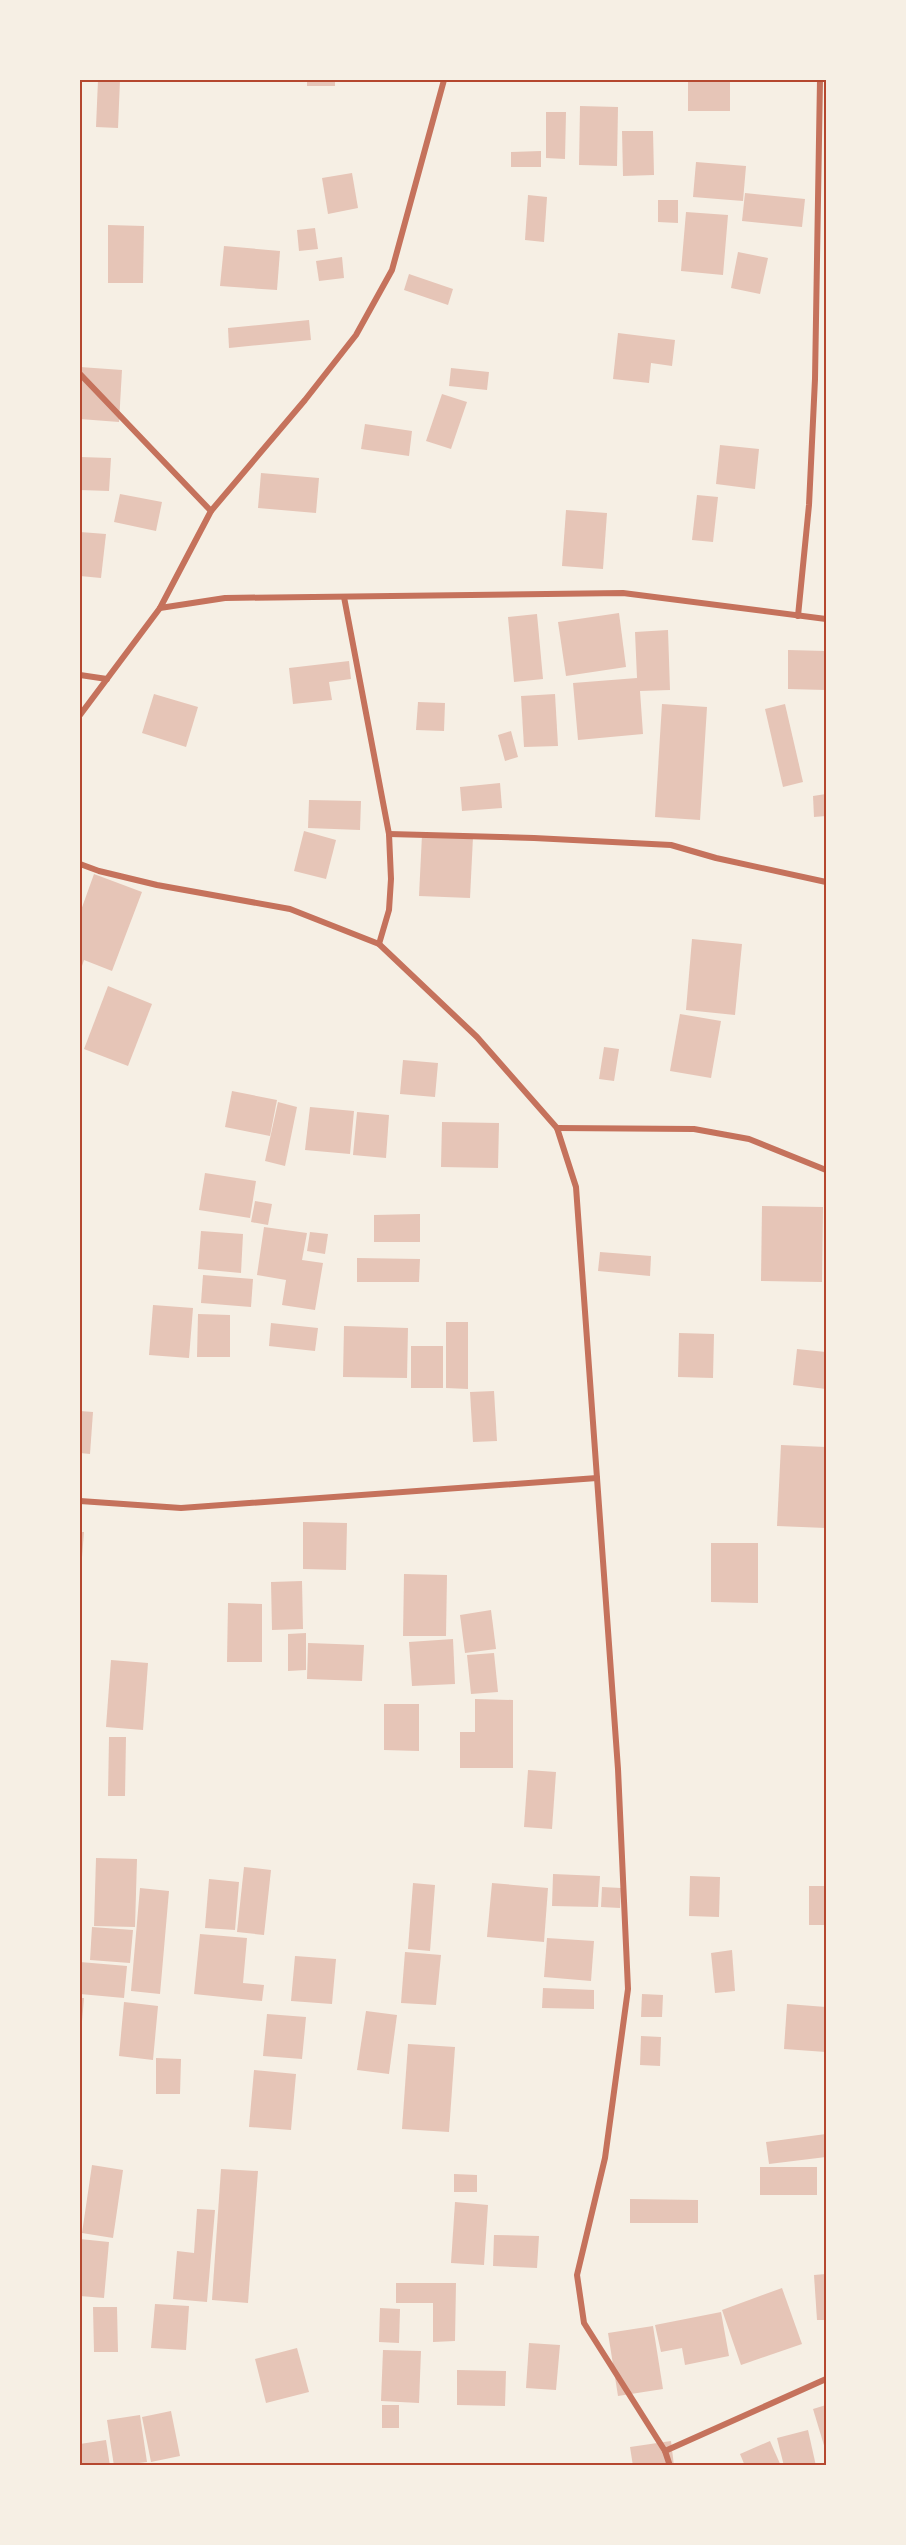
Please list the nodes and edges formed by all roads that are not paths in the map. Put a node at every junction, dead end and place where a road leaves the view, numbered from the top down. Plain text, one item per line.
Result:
1 (444, 80) edge
2 (820, 80) edge
3 (80, 374) edge
4 (211, 511) junction
5 (344, 597) junction
6 (160, 608) junction
7 (798, 616) junction
8 (826, 620) edge
9 (80, 675) edge
10 (107, 679) junction
11 (80, 715) edge
12 (389, 834) junction
13 (80, 864) edge
14 (826, 882) edge
15 (379, 944) junction
16 (557, 1128) junction
17 (826, 1170) edge
18 (597, 1478) junction
19 (80, 1501) edge
20 (826, 2379) edge
21 (665, 2451) junction
22 (670, 2466) edge

1 - 4 street
2 - 7 street
3 - 4 street
4 - 6 street
5 - 6 street
5 - 7 street
5 - 12 street
6 - 10 street
7 - 8 street
9 - 10 street
10 - 11 street
12 - 14 street
12 - 15 street
13 - 15 street
15 - 16 street
16 - 17 street
16 - 18 street
18 - 19 street
18 - 21 street
20 - 21 street
21 - 22 street

